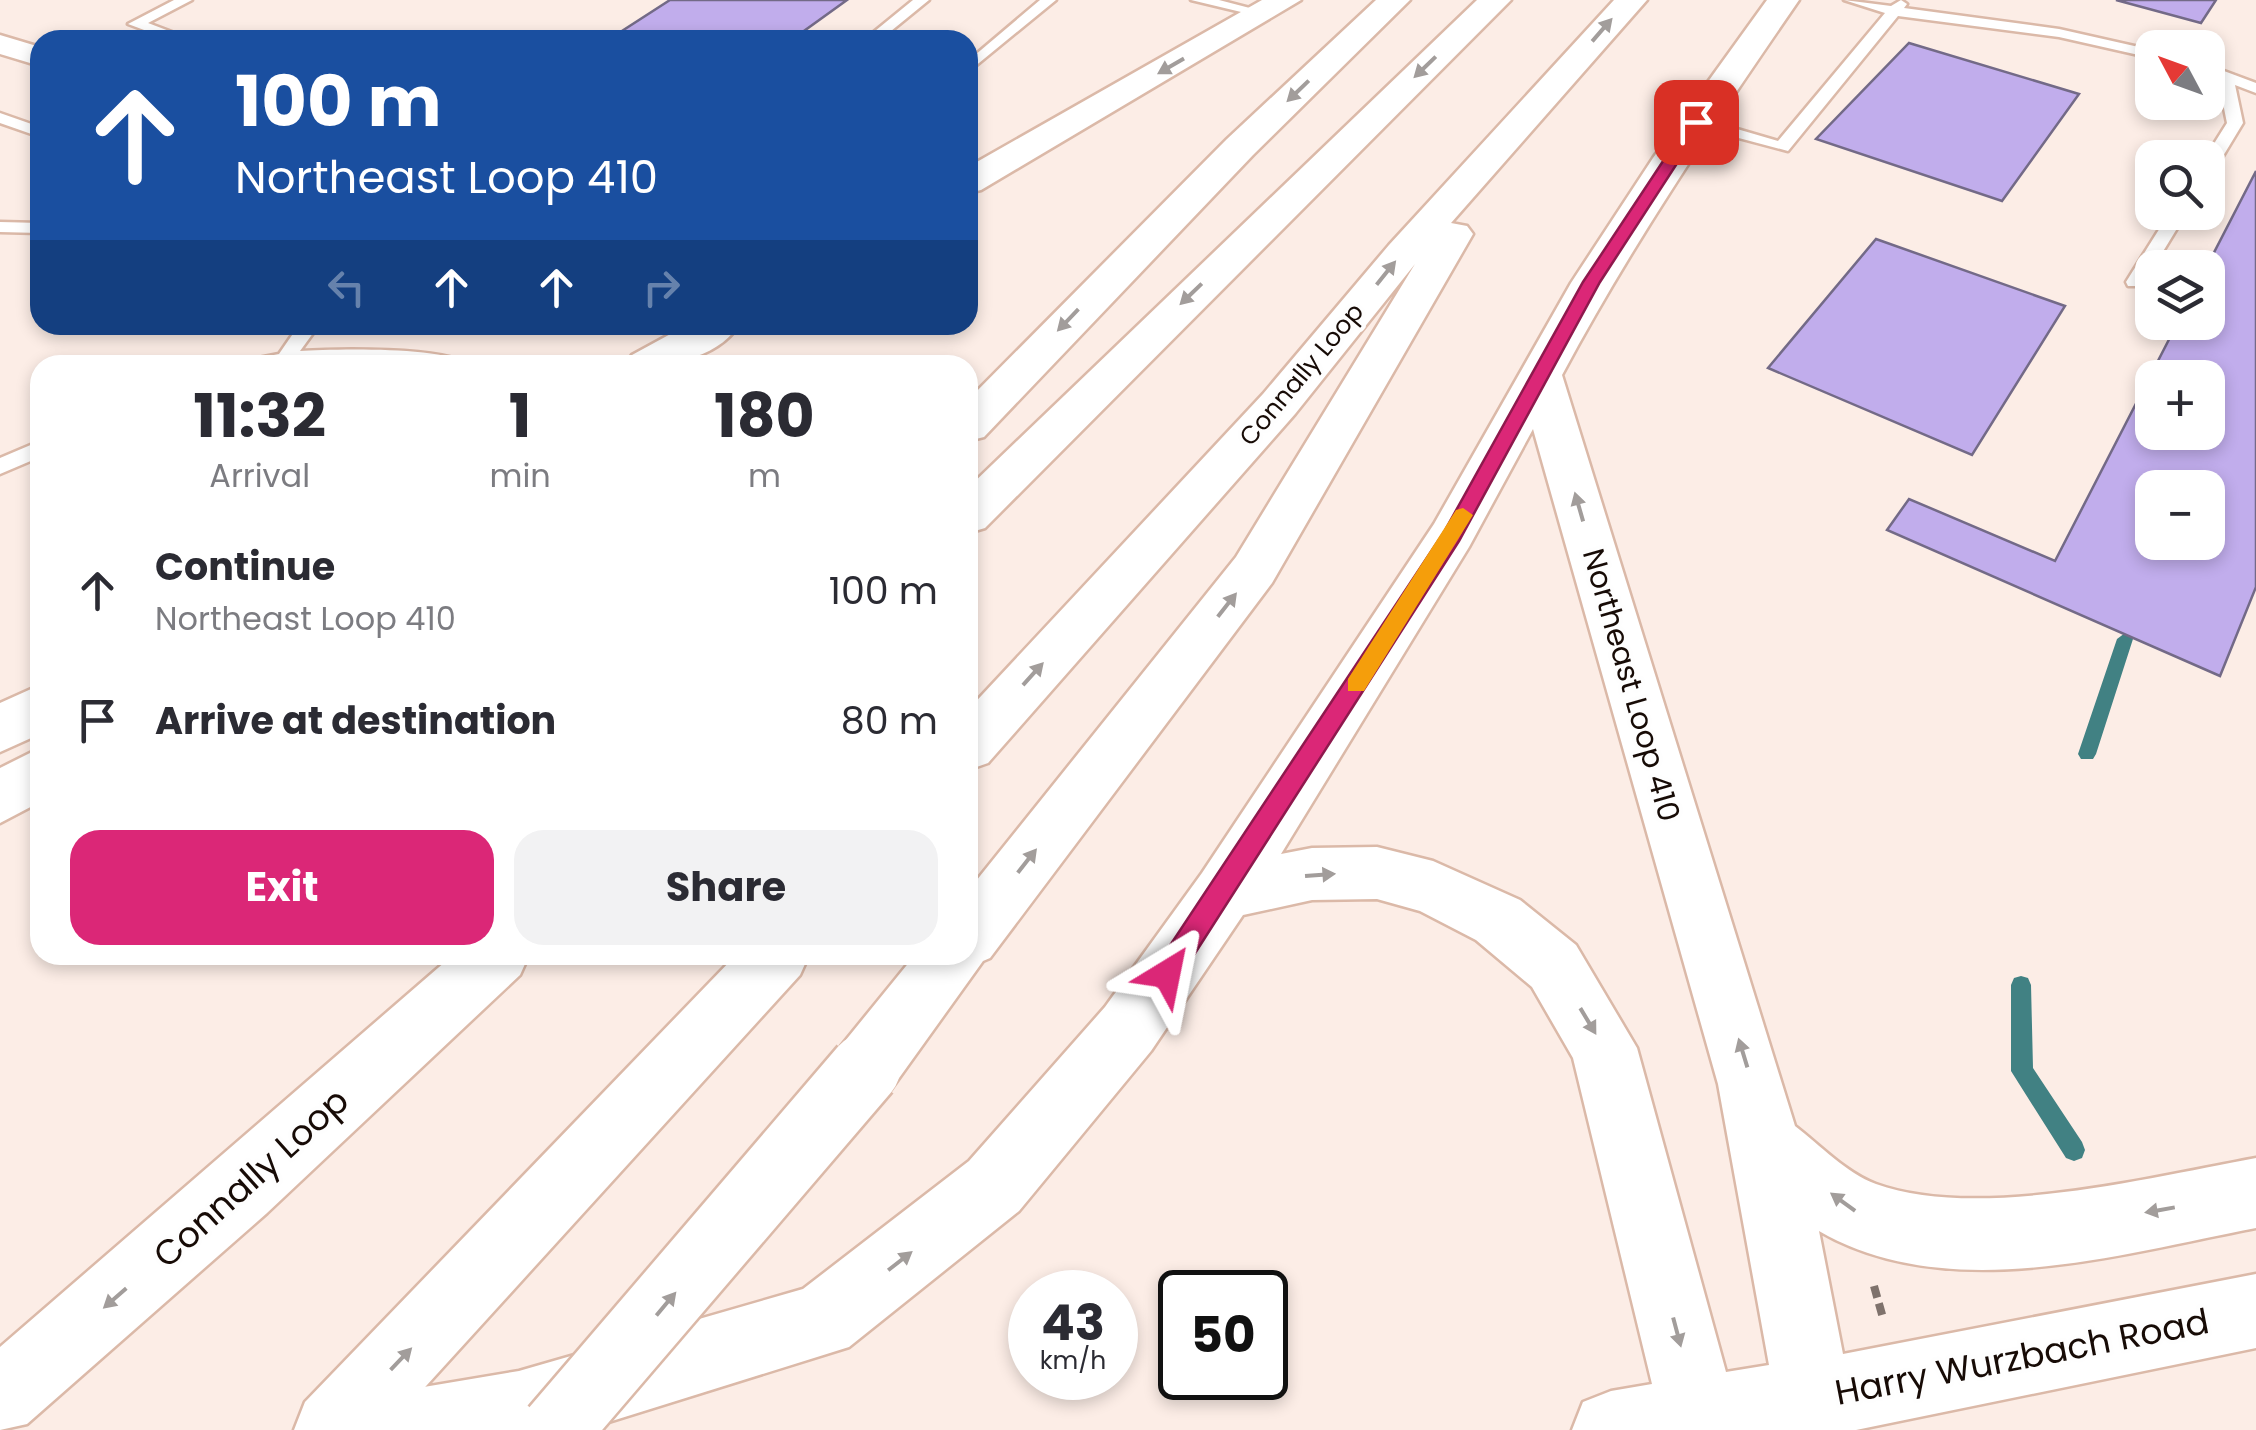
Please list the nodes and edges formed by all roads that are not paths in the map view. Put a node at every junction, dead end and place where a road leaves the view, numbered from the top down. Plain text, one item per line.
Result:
1 (184, 0) edge
2 (922, 0) edge
3 (1049, 0) edge
4 (1198, 0) edge
5 (1394, 0) edge
6 (1495, 0) edge
7 (1631, 0) edge
8 (1783, 0) edge
9 (1851, 0) edge
10 (1898, 6) edge
11 (1274, 7) edge
12 (154, 30) edge
13 (883, 30) edge
14 (0, 44) edge
15 (2135, 51) edge
16 (30, 54) edge
17 (978, 60) edge
18 (2225, 75) joint
19 (2256, 88) edge
20 (0, 118) edge
21 (1696, 122) junction
22 (30, 128) edge
23 (1512, 135) junction
24 (2225, 140) edge
25 (978, 176) edge
26 (0, 223) edge
27 (30, 227) edge
28 (700, 335) edge
29 (664, 355) edge
30 (1540, 374) junction
31 (978, 416) edge
32 (30, 453) edge
33 (0, 467) edge
34 (978, 506) edge
35 (30, 713) edge
36 (0, 730) edge
37 (978, 735) edge
38 (30, 778) edge
39 (0, 798) edge
40 (1224, 892) junction
41 (978, 925) edge
42 (454, 965) edge
43 (487, 965) edge
44 (769, 965) edge
45 (946, 965) edge
46 (1768, 1148) junction
47 (242, 1188) junction
48 (2256, 1193) edge
49 (2256, 1311) edge
50 (0, 1397) edge
51 (1814, 1414) edge
52 (1700, 1422) edge
53 (334, 1430) edge
54 (400, 1430) edge
55 (556, 1430) edge
56 (1611, 1430) edge

1 - 12 lane
2 - 13 lane
3 - 17 lane
4 - 11 lane
5 -> 31 main road
6 -> 34 main road
23 -> 7 main road, Connally Loop
8 - 21 main road
9 - 10 lane
10 - 15 lane
10 - 21 lane
11 -> 25 main road
14 - 16 street
18 - 19 lane
18 - 24 lane
20 - 22 lane
21 - 30 main road
37 -> 23 main road, Connally Loop
41 -> 23 main road
26 - 27 lane
28 - 29 main road
30 - 40 main road
46 -> 30 main road, Northeast Loop 410
32 - 33 lane
35 - 36 main road
38 - 39 main road
40 -> 52 main road
54 -> 40 main road
42 - 47 main road
43 - 47 main road, Connally Loop
53 -> 44 main road
55 -> 45 main road, bridge
48 -> 46 main road
46 - 51 main road, Northeast Loop 410
47 -> 50 main road, Connally Loop
49 - 51 main road, Harry Wurzbach Road
51 - 52 main road, Harry Wurzbach Road
52 - 56 main road, Harry Wurzbach Road

